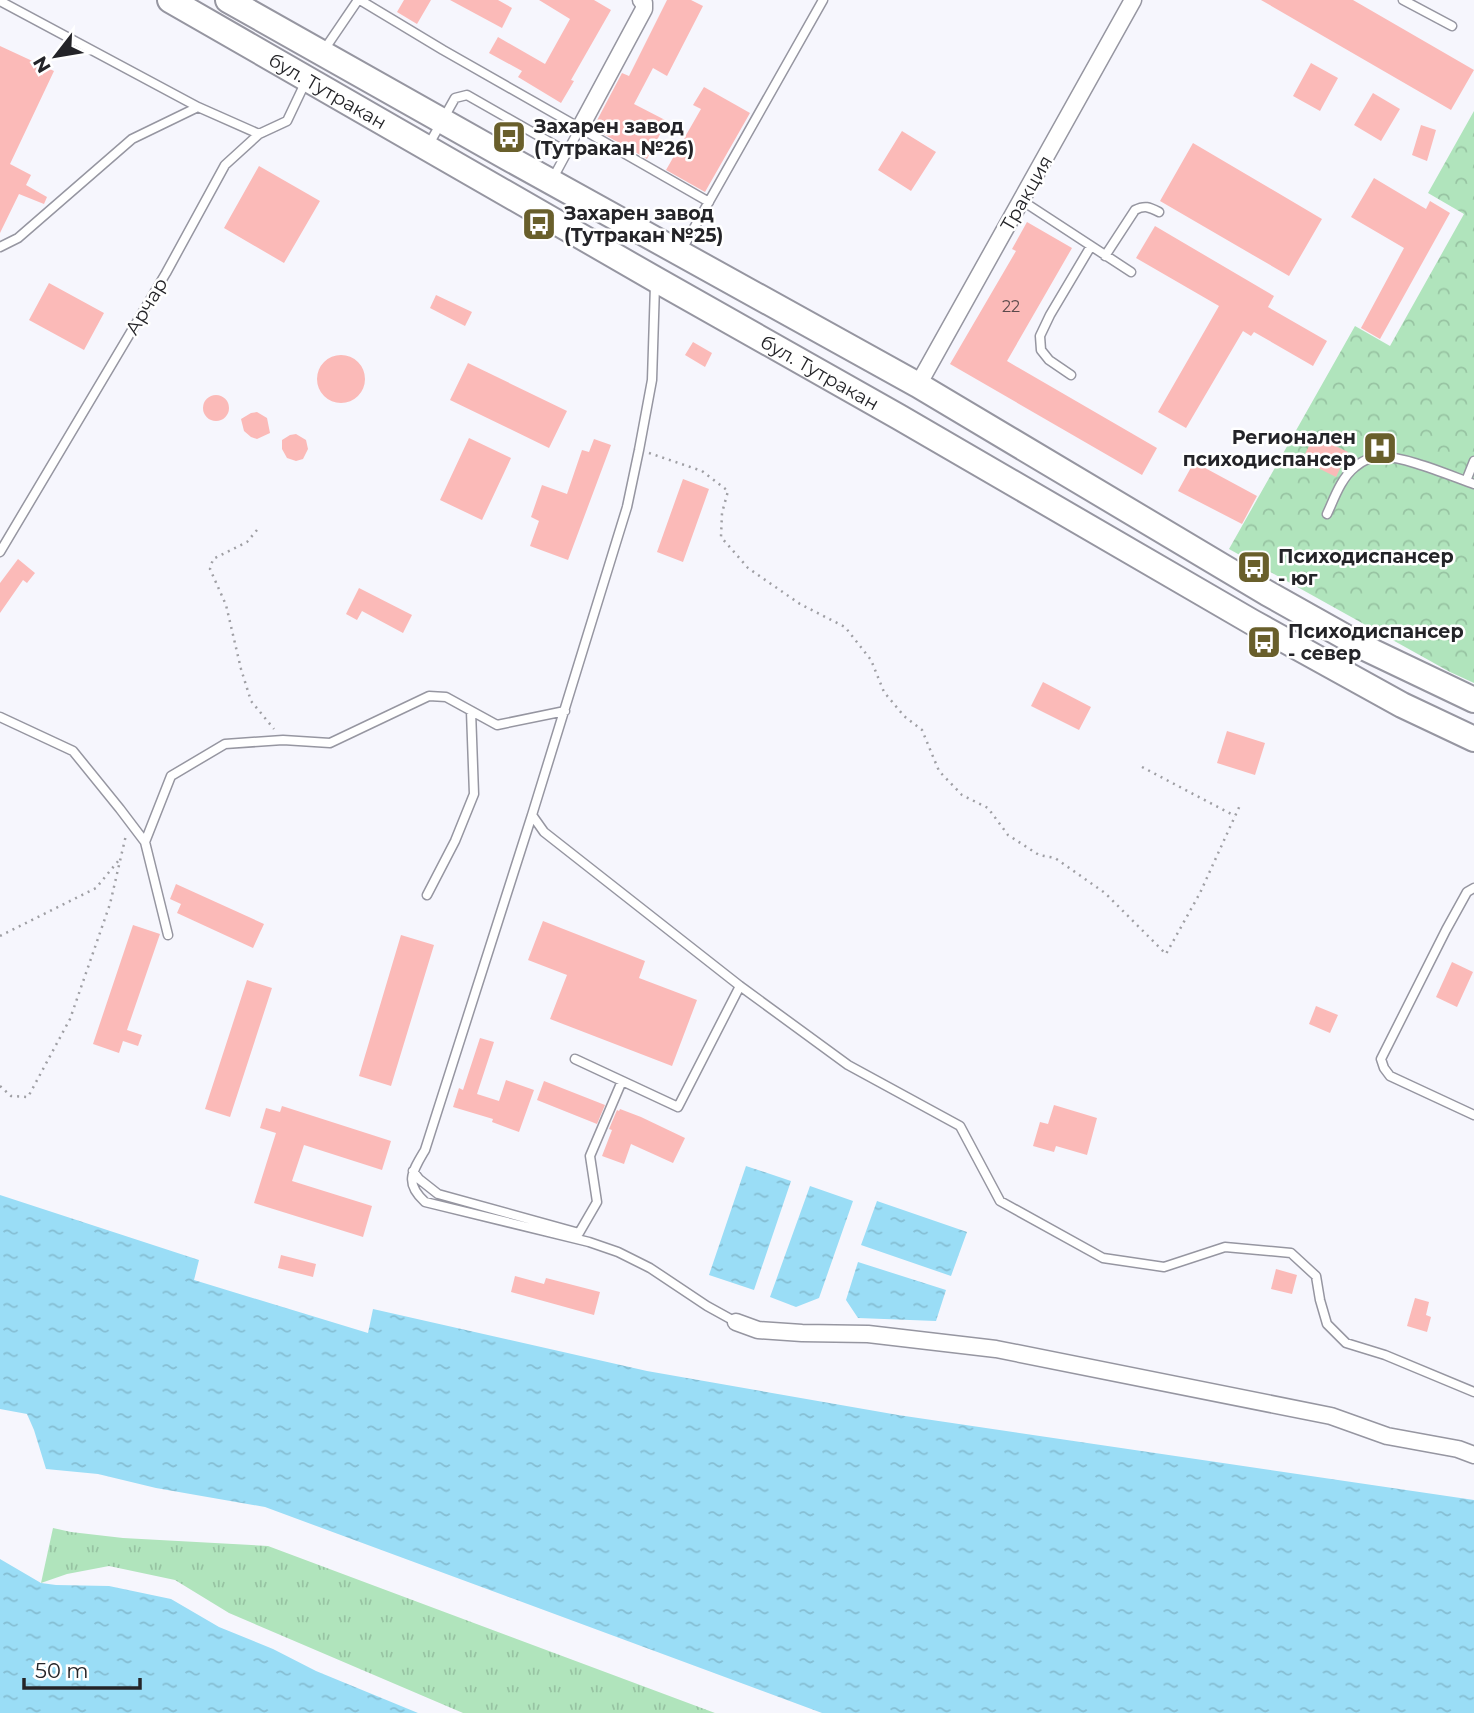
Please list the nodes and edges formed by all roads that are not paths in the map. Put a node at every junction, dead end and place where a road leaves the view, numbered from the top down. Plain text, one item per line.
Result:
1 (170, 0) edge
2 (228, 0) edge
3 (359, 0) edge
4 (823, 0) edge
5 (1133, 0) edge
6 (1403, 0) edge
7 (0, 1) edge
8 (643, 1) edge
9 (1452, 26) dead end
10 (322, 53) junction
11 (307, 79) junction
12 (198, 107) junction
13 (442, 120) junction
14 (580, 128) junction
15 (259, 134) junction
16 (427, 148) junction
17 (567, 152) junction
18 (551, 182) junction
19 (1021, 200) junction
20 (709, 202) junction
21 (1159, 212) dead end
22 (1091, 246) junction
23 (0, 247) edge
24 (680, 254) junction
25 (1105, 256) junction
26 (1131, 272) dead end
27 (655, 279) junction
28 (893, 371) junction
29 (1071, 375) dead end
30 (918, 385) junction
31 (874, 403) junction
32 (899, 417) junction
33 (1474, 461) edge
34 (1470, 482) edge
35 (1327, 514) dead end
36 (0, 552) edge
37 (1474, 700) edge
38 (471, 711) junction
39 (565, 711) junction
40 (0, 717) edge
41 (1474, 739) edge
42 (532, 815) junction
43 (145, 842) junction
44 (1474, 888) edge
45 (427, 895) dead end
46 (168, 935) dead end
47 (740, 986) junction
48 (575, 1059) dead end
49 (622, 1081) junction
50 (1474, 1115) edge
51 (413, 1171) junction
52 (736, 1322) joint
53 (1474, 1392) edge
54 (1474, 1455) edge

1 - 11 main road, бул. Тутракан
2 - 10 main road, бул. Тутракан
3 - 10 lane
3 - 14 lane
4 - 20 lane
5 - 19 street, Тракция
6 - 9 lane
7 - 12 lane
8 - 14 street
10 - 13 main road, бул. Тутракан
11 - 15 lane, Арчар
11 - 16 main road, бул. Тутракан
12 - 15 lane
12 - 23 lane
13 - 16 lane
13 - 17 lane
13 - 18 main road, бул. Тутракан
14 - 17 lane
14 - 20 lane
15 - 36 lane, Арчар
16 - 27 main road, бул. Тутракан
17 - 18 lane
18 - 24 main road, бул. Тутракан
19 - 22 lane
19 - 30 street, Тракция
20 - 24 lane
21 - 25 lane
22 - 25 lane
22 - 29 lane
24 - 28 main road, бул. Тутракан
25 - 26 lane
27 - 31 main road, бул. Тутракан
27 - 39 lane
28 - 30 main road, бул. Тутракан
28 - 31 main road
30 - 32 main road
30 - 37 main road, бул. Тутракан
31 - 32 main road, бул. Тутракан
32 - 41 main road, бул. Тутракан
33 - 34 lane
34 - 35 lane
38 - 39 lane
38 - 43 lane
38 - 45 lane
39 - 42 lane
40 - 43 lane
42 - 47 lane
42 - 51 lane
43 - 46 lane
44 - 50 lane
47 - 49 lane
47 - 53 lane
48 - 49 lane
49 - 51 lane
51 - 52 lane
52 - 54 street

